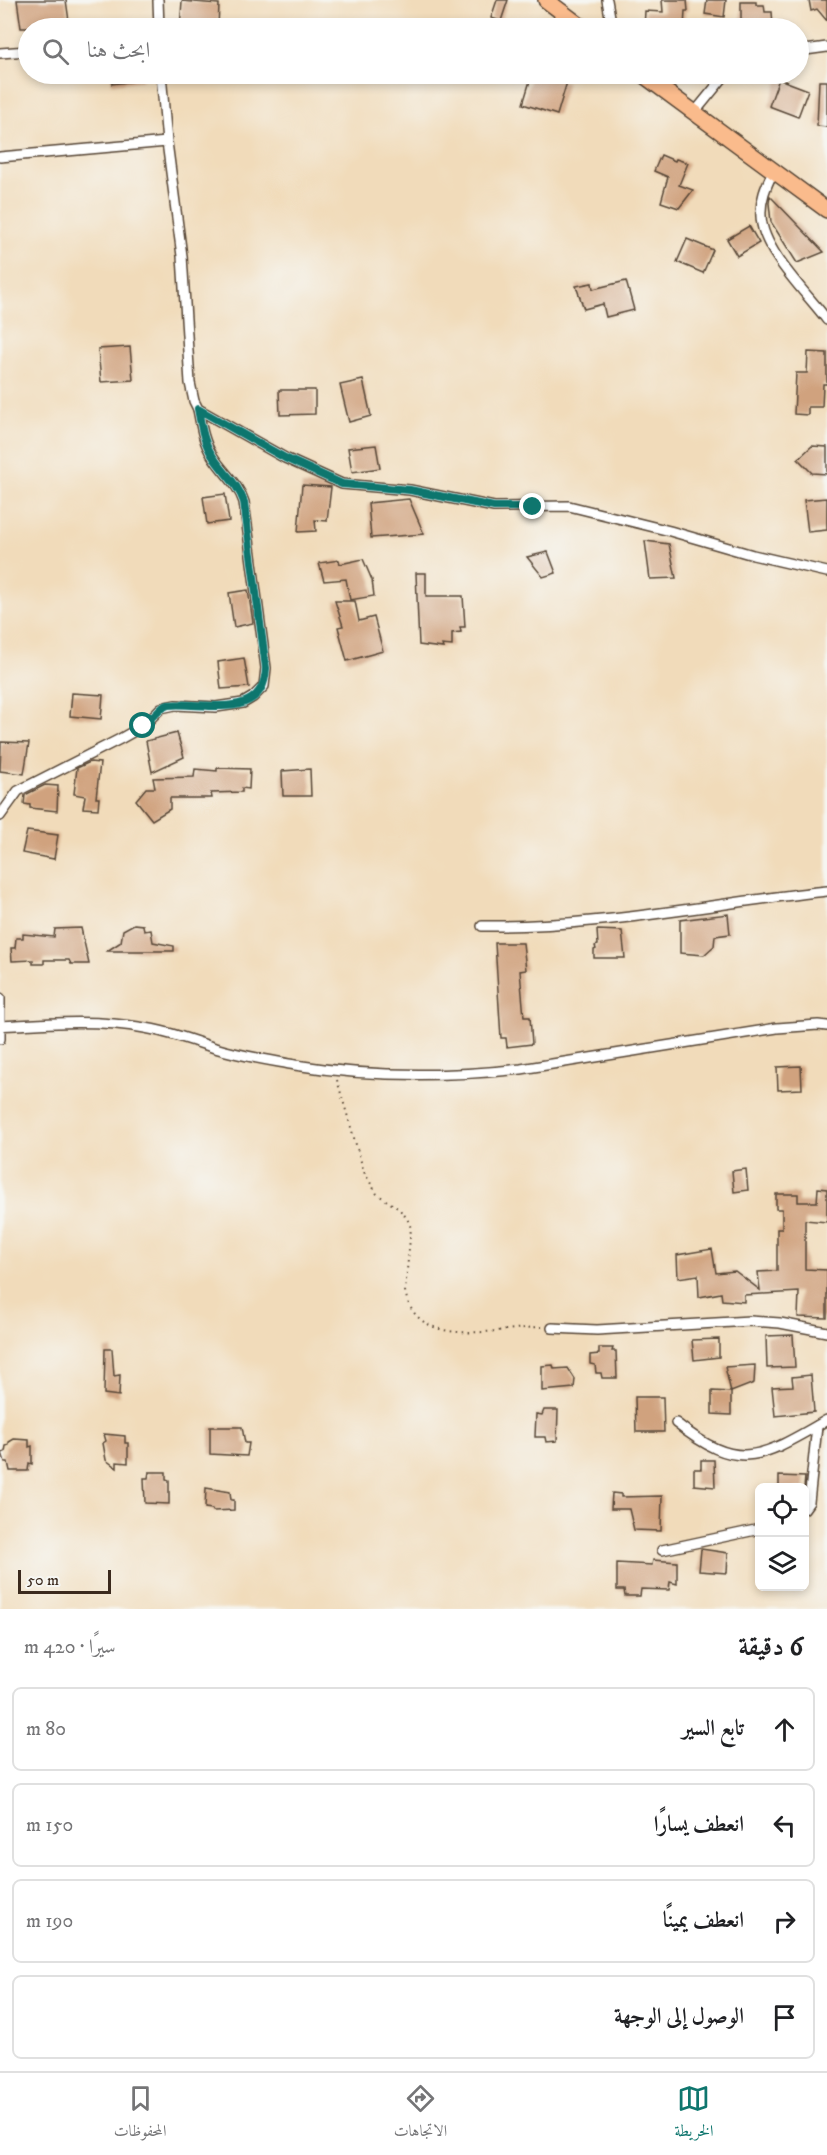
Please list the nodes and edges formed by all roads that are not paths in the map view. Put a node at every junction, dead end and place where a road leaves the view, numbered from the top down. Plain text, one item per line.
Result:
1 (158, 0) edge
2 (546, 0) edge
3 (607, 0) edge
4 (159, 18) edge
5 (570, 18) edge
6 (610, 18) edge
7 (827, 47) edge
8 (809, 49) edge
9 (18, 52) edge
10 (0, 53) edge
11 (162, 84) edge
12 (656, 84) edge
13 (718, 84) edge
14 (695, 112) junction
15 (167, 142) junction
16 (0, 157) edge
17 (773, 172) junction
18 (827, 210) edge
19 (827, 320) edge
20 (198, 409) junction
21 (827, 572) edge
22 (0, 816) edge
23 (827, 891) edge
24 (483, 926) dead end
25 (0, 998) edge
26 (0, 1026) edge
27 (827, 1026) edge
28 (0, 1039) edge
29 (552, 1328) road end
30 (827, 1332) edge
31 (827, 1420) edge
32 (676, 1423) dead end
33 (817, 1426) junction
34 (809, 1502) edge
35 (755, 1530) edge
36 (662, 1550) dead end

1 - 4 street
2 - 5 main road
3 - 6 street
7 - 8 street
9 - 10 street
11 - 15 street
12 - 14 main road
13 - 14 street
14 - 17 main road
15 - 16 street
15 - 20 street
17 - 18 main road
17 - 19 street
20 - 21 street
20 - 22 street
23 - 24 street
25 - 26 street
26 - 27 street
26 - 28 street
29 - 30 street
31 - 33 street
32 - 33 street
33 - 34 street
35 - 36 street

